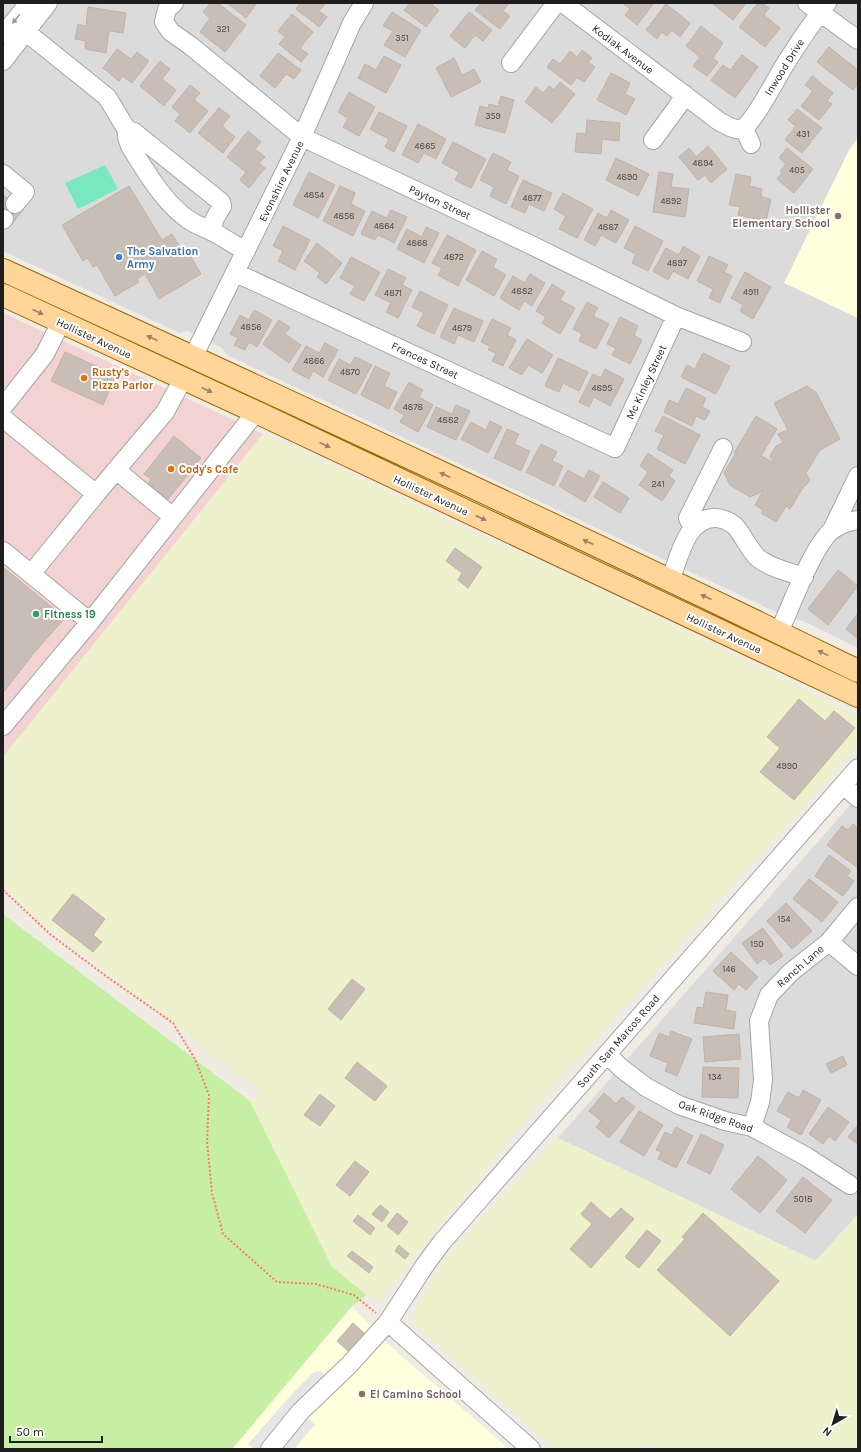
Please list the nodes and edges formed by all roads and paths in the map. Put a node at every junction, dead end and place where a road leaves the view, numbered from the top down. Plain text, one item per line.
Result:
1 (29, 3) edge
2 (48, 3) edge
3 (174, 3) edge
4 (364, 3) edge
5 (556, 3) edge
6 (563, 3) edge
7 (818, 6) edge
8 (26, 32) junction
9 (3, 35) edge
10 (858, 40) edge
11 (3, 61) edge
12 (511, 63) dead end
13 (684, 94) junction
14 (741, 128) junction
15 (127, 130) junction
16 (302, 137) junction
17 (653, 140) dead end
18 (751, 144) dead end
19 (215, 233) junction
20 (246, 251) junction
21 (3, 270) edge
22 (236, 273) junction
23 (3, 295) edge
24 (676, 316) junction
25 (61, 322) junction
26 (742, 342) dead end
27 (193, 357) junction
28 (183, 379) junction
29 (3, 407) edge
30 (256, 412) junction
31 (3, 418) edge
32 (615, 448) joint
33 (722, 448) dead end
34 (116, 470) junction
35 (858, 476) edge
36 (96, 494) junction
37 (173, 517) junction
38 (858, 520) edge
39 (694, 528) junction
40 (832, 530) junction
41 (3, 551) edge
42 (31, 574) junction
43 (804, 576) junction
44 (670, 581) junction
45 (90, 622) junction
46 (778, 632) junction
47 (858, 670) edge
48 (858, 696) edge
49 (3, 726) edge
50 (858, 768) edge
51 (843, 785) junction
52 (858, 798) edge
53 (3, 890) edge
54 (858, 908) edge
55 (829, 942) junction
56 (858, 966) edge
57 (606, 1054) junction
58 (752, 1128) junction
59 (850, 1184) dead end
60 (388, 1322) junction
61 (270, 1449) edge
62 (531, 1449) edge

1 -> 9 street
2 - 8 street
3 - 16 street, Payton Street
4 - 16 street, Evonshire Avenue
5 - 12 street
6 - 13 street, Kodiak Avenue
7 - 10 street
7 - 14 street, Inwood Drive
8 - 11 street
8 - 15 street
13 - 14 street, Kodiak Avenue
13 - 17 street
14 - 18 street
15 - 19 street
15 - 19 street
16 - 20 street, Evonshire Avenue
16 - 24 street, Payton Street
19 - 20 street
20 - 22 street, Evonshire Avenue
27 -> 21 main road
22 - 27 street, Evonshire Avenue
22 - 32 street, Frances Street
23 -> 25 main road, Hollister Avenue
24 - 26 street, Payton Street
24 - 32 street, Mc Kinley Street
25 - 28 main road, Hollister Avenue
25 - 29 street
44 -> 27 main road
28 -> 30 main road, Hollister Avenue
28 - 34 street
30 - 37 street
30 -> 48 main road, Hollister Avenue
31 - 36 street
33 - 39 street
34 - 36 street
34 - 37 street
35 - 40 street
36 - 42 street
37 - 45 street
38 - 40 street
39 - 43 street
39 - 44 street
40 - 43 street
41 - 42 street
42 - 45 street
43 - 46 street
46 -> 44 main road
45 - 49 street
47 -> 46 main road
50 - 51 street, South San Marcos Road
51 - 52 street
51 - 57 street, South San Marcos Road
53 - 60 path
54 - 55 street, Ranch Lane
55 - 56 street
55 - 58 street, Ranch Lane
57 - 58 street, Oak Ridge Road
57 - 60 street, South San Marcos Road
58 - 59 street, Oak Ridge Road
60 - 61 street, South San Marcos Road
60 - 62 street

